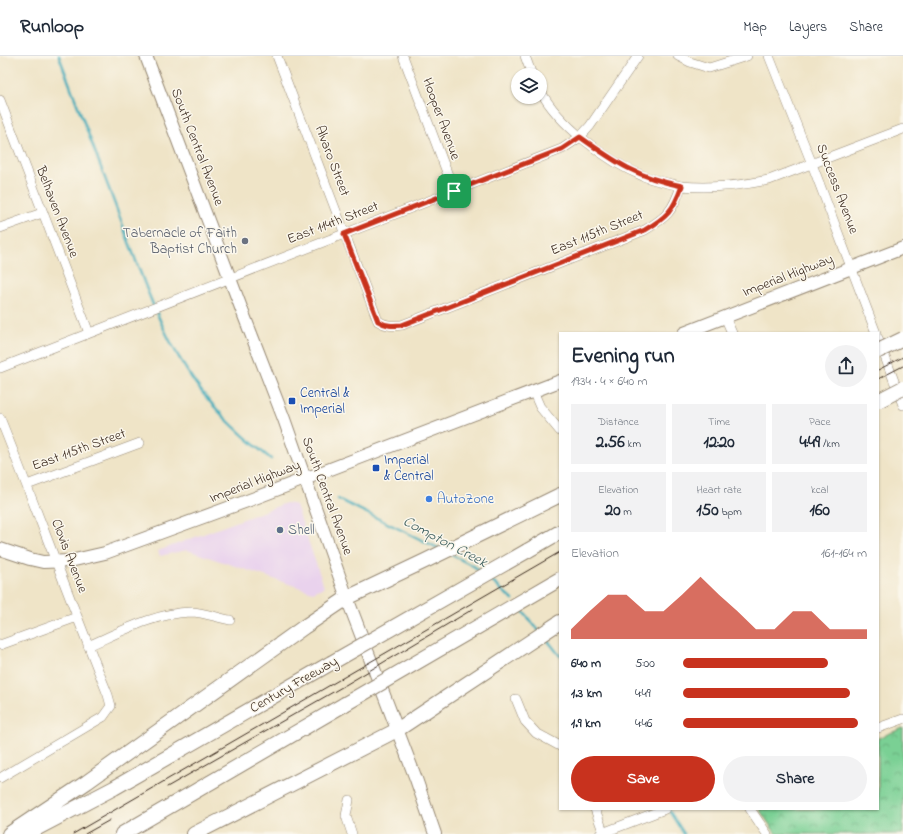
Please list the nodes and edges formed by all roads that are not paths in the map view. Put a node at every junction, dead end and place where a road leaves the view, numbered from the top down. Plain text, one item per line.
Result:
1 (146, 56) edge
2 (277, 56) edge
3 (403, 56) edge
4 (524, 56) edge
5 (638, 56) edge
6 (678, 56) edge
7 (747, 56) edge
8 (769, 56) edge
9 (529, 68) edge
10 (0, 100) edge
11 (547, 101) edge
12 (903, 129) edge
13 (580, 137) junction
14 (812, 164) junction
15 (682, 186) junction
16 (454, 191) junction
17 (42, 212) junction
18 (0, 228) edge
19 (344, 234) junction
20 (903, 248) edge
21 (852, 268) junction
22 (230, 278) junction
23 (726, 317) junction
24 (378, 321) joint
25 (687, 332) edge
26 (732, 332) edge
27 (876, 332) edge
28 (89, 333) junction
29 (903, 339) edge
30 (879, 341) edge
31 (879, 351) edge
32 (0, 368) edge
33 (559, 381) edge
34 (903, 388) edge
35 (533, 391) junction
36 (879, 400) edge
37 (903, 405) edge
38 (0, 418) edge
39 (559, 429) edge
40 (140, 443) dead end
41 (305, 478) junction
42 (27, 485) junction
43 (559, 495) edge
44 (559, 533) edge
45 (0, 549) edge
46 (57, 562) junction
47 (559, 580) edge
48 (347, 598) junction
49 (77, 617) junction
50 (230, 620) dead end
51 (559, 623) edge
52 (0, 645) edge
53 (88, 646) junction
54 (516, 699) dead end
55 (903, 719) edge
56 (879, 728) edge
57 (397, 730) junction
58 (559, 745) edge
59 (0, 778) edge
60 (349, 800) dead end
61 (595, 810) edge
62 (662, 810) edge
63 (751, 810) edge
64 (9, 834) edge
65 (26, 834) edge
66 (122, 834) edge
67 (194, 834) edge
68 (352, 834) edge
69 (435, 834) edge
70 (603, 834) edge
71 (767, 834) edge

1 - 22 main road, South Central Avenue
2 - 19 street, Alvaro Street
3 - 16 street, Hooper Avenue
4 - 9 street
5 - 13 street, East 114th Street
6 - 7 street
8 - 14 street, Success Avenue
10 - 17 street, Belhaven Avenue
11 - 13 street
12 - 14 street
13 - 15 street
13 - 16 street, East 114th Street
14 - 15 street
14 - 21 street, Success Avenue
15 - 24 street, East 115th Street
16 - 19 street, East 114th Street
17 - 18 street
17 - 28 street, Belhaven Avenue
19 - 22 street, East 114th Street
19 - 24 street, Alvaro Street
20 - 21 main road, Imperial Highway
21 - 23 main road, Imperial Highway
21 - 27 street, Success Avenue
22 - 28 street, East 114th Street
22 - 41 main road, South Central Avenue
23 - 25 main road, Imperial Highway
23 - 26 street
28 - 32 street, East 114th Street
29 - 31 highway, bridge
30 - 37 street
33 - 35 main road, Imperial Highway
34 - 36 highway, bridge
35 - 39 street
35 - 41 main road, Imperial Highway
38 - 42 street, Clovis Avenue
40 - 42 street, East 115th Street
41 - 46 main road, Imperial Highway
41 - 48 main road, South Central Avenue
42 - 46 street, Clovis Avenue
43 - 48 highway
44 - 65 highway, Century Freeway, bridge
45 - 46 main road, Imperial Highway
46 - 49 street, Clovis Avenue
47 - 66 highway, bridge
48 - 57 main road, South Central Avenue
48 - 64 highway
49 - 52 street
49 - 53 street, Clovis Avenue
50 - 53 street
51 - 57 highway
53 - 59 street, Clovis Avenue
54 - 58 street
55 - 56 street
57 - 67 highway
57 - 69 main road, South Central Avenue
60 - 68 street
61 - 70 street
62 - 70 street
63 - 71 street

